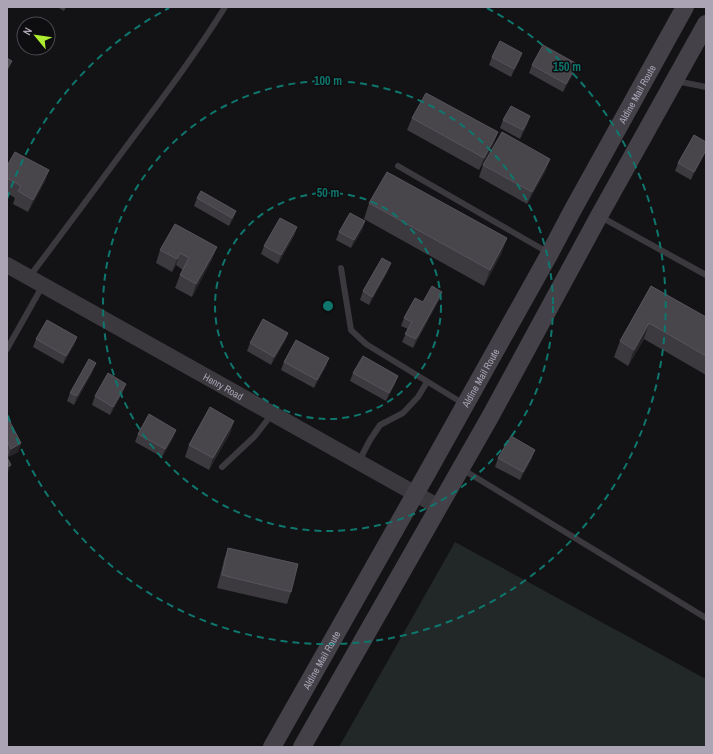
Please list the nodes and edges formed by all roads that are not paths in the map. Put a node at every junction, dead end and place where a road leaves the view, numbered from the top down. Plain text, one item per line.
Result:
1 (225, 7) edge
2 (684, 9) edge
3 (706, 22) edge
4 (675, 81) junction
5 (706, 87) edge
6 (398, 166) dead end
7 (599, 216) junction
8 (550, 253) junction
9 (574, 264) junction
10 (7, 265) edge
11 (341, 268) dead end
12 (706, 275) edge
13 (36, 281) junction
14 (7, 349) edge
15 (427, 382) junction
16 (465, 405) junction
17 (272, 414) junction
18 (359, 463) junction
19 (222, 467) dead end
20 (461, 469) junction
21 (415, 494) junction
22 (439, 507) junction
23 (706, 618) edge
24 (272, 747) edge
25 (302, 747) edge

1 - 13 lane
2 - 3 main road
2 - 8 main road, Aldine Mail Route
3 - 4 main road
4 - 5 lane
4 - 7 main road
6 - 8 lane
7 - 9 main road
7 - 12 lane
8 - 9 main road
8 - 16 main road, Aldine Mail Route
9 - 20 main road
10 - 13 street, Henry Road
11 - 15 lane
13 - 14 lane
13 - 17 street, Henry Road
15 - 16 lane
15 - 18 lane
16 - 21 main road, Aldine Mail Route
17 - 18 street, Henry Road
17 - 19 lane
18 - 21 street, Henry Road
20 - 22 main road
20 - 23 lane
21 - 22 street, Henry Road
21 - 24 main road, Aldine Mail Route
22 - 25 main road

